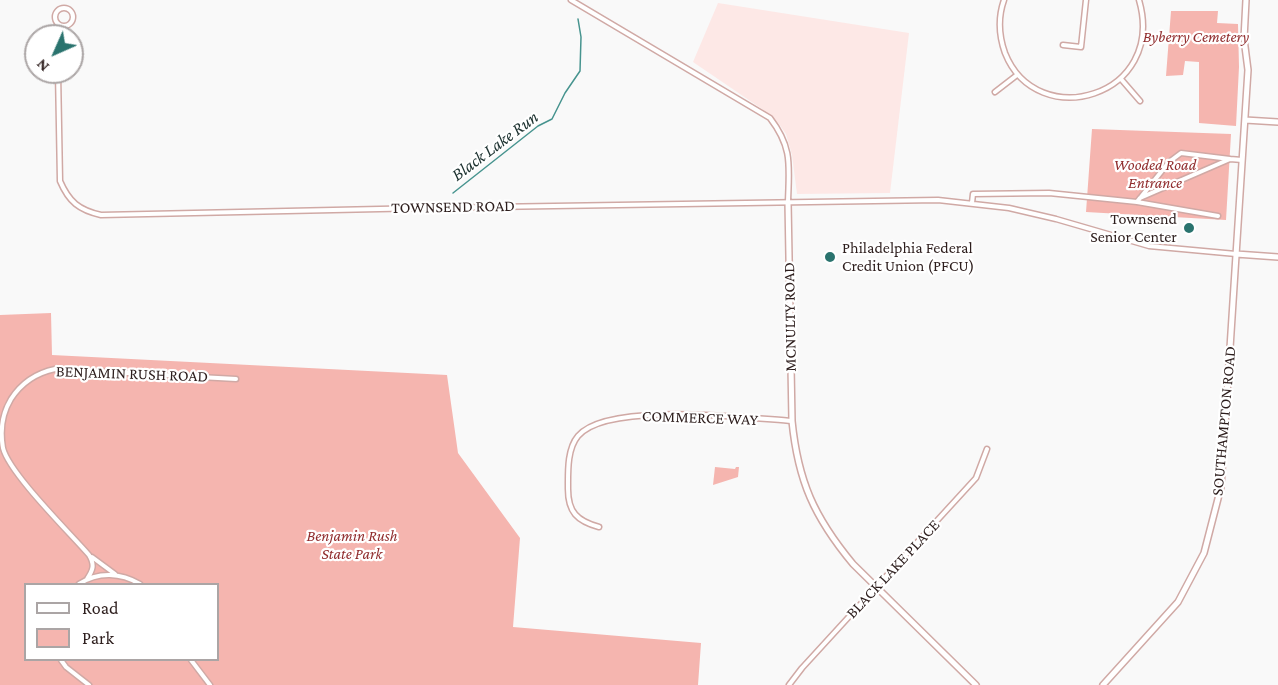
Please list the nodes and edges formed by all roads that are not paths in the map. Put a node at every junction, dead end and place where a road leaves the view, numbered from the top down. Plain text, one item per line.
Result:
1 (571, 0) edge
2 (1004, 0) edge
3 (1086, 0) edge
4 (1139, 0) edge
5 (1246, 0) edge
6 (60, 26) joint
7 (1063, 45) dead end
8 (1017, 75) junction
9 (1121, 79) junction
10 (58, 84) edge
11 (995, 92) dead end
12 (1140, 101) dead end
13 (1245, 120) junction
14 (1278, 122) edge
15 (1230, 159) junction
16 (1242, 160) junction
17 (1139, 200) junction
18 (788, 201) junction
19 (972, 203) junction
20 (1218, 216) dead end
21 (1236, 254) junction
22 (1278, 256) edge
23 (236, 379) dead end
24 (792, 421) junction
25 (987, 449) dead end
26 (599, 527) dead end
27 (89, 555) junction
28 (116, 574) junction
29 (87, 579) junction
30 (82, 583) edge
31 (136, 583) edge
32 (877, 586) junction
33 (62, 661) edge
34 (192, 661) edge
35 (89, 685) edge
36 (210, 685) edge
37 (789, 685) edge
38 (976, 685) edge
39 (1103, 685) edge

1 - 18 street, MCNULTY ROAD
2 - 8 street
3 - 7 street
4 - 9 street
5 - 13 street, SOUTHAMPTON ROAD
6 - 6 street
8 - 9 street
8 - 11 street
9 - 12 street
10 - 18 street, TOWNSEND ROAD
13 - 14 street
13 - 16 street, SOUTHAMPTON ROAD
15 - 16 street
15 - 17 street
15 - 17 street
16 - 21 street, SOUTHAMPTON ROAD
17 - 19 street, TOWNSEND ROAD
17 - 20 street, TOWNSEND ROAD
18 - 19 street, TOWNSEND ROAD
18 - 24 street, MCNULTY ROAD
19 - 21 street, TOWNSEND ROAD
21 - 22 street, TOWNSEND ROAD
21 - 39 street, SOUTHAMPTON ROAD
23 - 27 street, BENJAMIN RUSH ROAD
24 - 26 street, COMMERCE WAY
24 - 32 street, MCNULTY ROAD
25 - 32 street, BLACK LAKE PLACE
27 - 28 street, BENJAMIN RUSH ROAD
27 - 29 street
28 - 29 street
28 - 31 street, BENJAMIN RUSH ROAD
29 - 30 street
32 - 37 street, BLACK LAKE PLACE
32 - 38 street, MCNULTY ROAD
33 - 35 street
34 - 36 street

